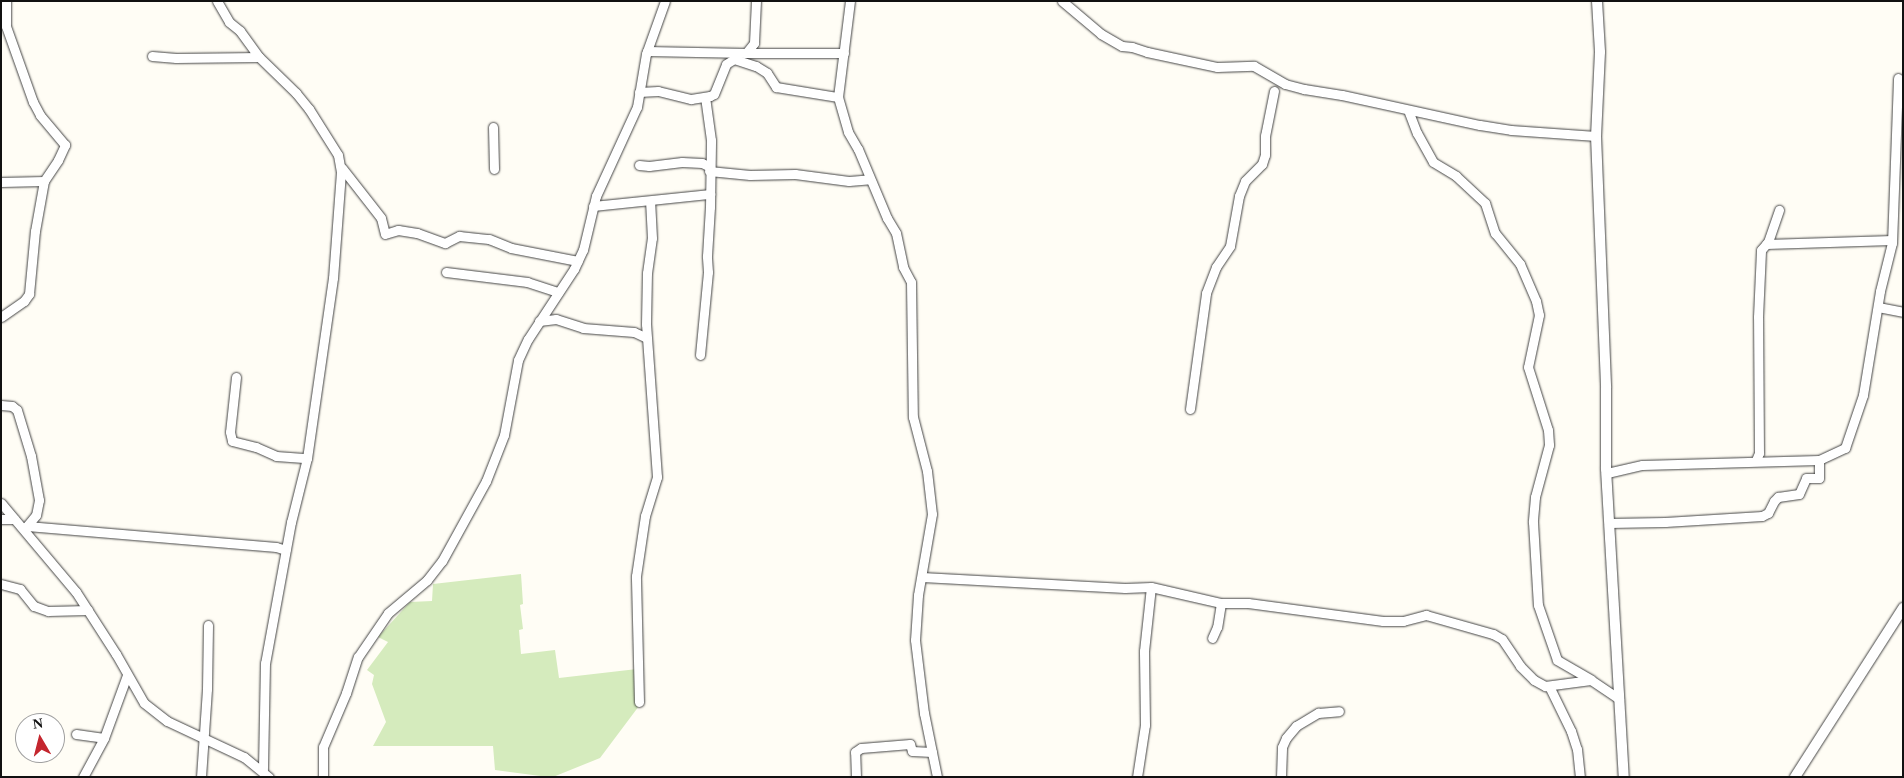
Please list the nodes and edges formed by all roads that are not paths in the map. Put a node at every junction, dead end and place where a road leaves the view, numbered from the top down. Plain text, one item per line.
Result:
1 (6, 1) edge
2 (217, 1) edge
3 (664, 1) edge
4 (756, 1) edge
5 (850, 1) edge
6 (1062, 1) edge
7 (1597, 1) edge
8 (647, 51) junction
9 (844, 53) junction
10 (746, 54) junction
11 (152, 56) dead end
12 (259, 57) junction
13 (1898, 78) dead end
14 (1274, 91) dead end
15 (639, 92) junction
16 (706, 97) junction
17 (838, 97) junction
18 (1408, 110) junction
19 (493, 126) dead end
20 (1596, 136) junction
21 (340, 164) junction
22 (639, 164) dead end
23 (494, 169) dead end
24 (710, 169) junction
25 (870, 178) junction
26 (44, 181) junction
27 (1, 182) edge
28 (710, 194) junction
29 (650, 202) junction
30 (594, 206) junction
31 (1780, 210) dead end
32 (1892, 240) junction
33 (1766, 244) junction
34 (578, 261) junction
35 (446, 272) dead end
36 (558, 292) junction
37 (1878, 307) junction
38 (1903, 312) edge
39 (1, 317) edge
40 (539, 321) junction
41 (647, 338) junction
42 (700, 354) dead end
43 (236, 377) dead end
44 (1, 405) edge
45 (1190, 408) dead end
46 (307, 458) junction
47 (1756, 460) junction
48 (1819, 460) junction
49 (1607, 473) junction
50 (1, 503) edge
51 (1, 519) edge
52 (14, 519) junction
53 (1610, 523) junction
54 (25, 528) junction
55 (286, 550) junction
56 (922, 577) junction
57 (1, 584) edge
58 (1150, 586) junction
59 (1220, 603) junction
60 (1903, 608) edge
61 (88, 610) junction
62 (208, 625) dead end
63 (1212, 638) dead end
64 (127, 675) junction
65 (1591, 680) junction
66 (1549, 686) junction
67 (1619, 700) junction
68 (639, 702) dead end
69 (1339, 711) dead end
70 (76, 734) dead end
71 (104, 738) junction
72 (204, 738) junction
73 (932, 752) junction
74 (266, 774) edge
75 (83, 777) edge
76 (202, 777) edge
77 (323, 777) edge
78 (856, 777) edge
79 (937, 777) edge
80 (1137, 777) edge
81 (1281, 777) edge
82 (1580, 777) edge
83 (1624, 777) edge
84 (1794, 777) edge

1 - 26 street
2 - 12 street
3 - 8 street
4 - 10 street
5 - 9 street
6 - 18 street
7 - 20 street
8 - 10 street
8 - 15 street
9 - 10 street
9 - 17 street
11 - 12 street
12 - 21 street
13 - 32 street
14 - 45 street
15 - 16 street
15 - 30 street
16 - 17 street
16 - 24 street
17 - 25 street
18 - 20 street
18 - 65 street
19 - 23 street
20 - 49 street
21 - 34 street
21 - 46 street
22 - 24 street
24 - 25 street
24 - 28 street
25 - 56 street
26 - 27 street
26 - 39 street
28 - 29 street
28 - 42 street
29 - 30 street
29 - 41 street
30 - 34 street
31 - 33 street
32 - 33 street
32 - 37 street
33 - 47 street
34 - 36 street
35 - 36 street
36 - 40 street
37 - 38 street
37 - 48 street
40 - 41 street
40 - 77 street
41 - 68 street
43 - 46 street
44 - 54 street
46 - 55 street
47 - 48 street
47 - 49 street
48 - 53 street
49 - 53 street
50 - 52 street
51 - 52 street
52 - 54 street
53 - 67 street
54 - 55 street
54 - 61 street
55 - 74 street
56 - 58 street
56 - 73 street
57 - 61 street
58 - 59 street
58 - 80 street
59 - 63 street
59 - 66 street
60 - 84 street
61 - 64 street
62 - 72 street
64 - 71 street
64 - 72 street
65 - 66 street
65 - 67 street
66 - 82 street
67 - 83 street
69 - 81 street
70 - 71 street
71 - 75 street
72 - 74 street
72 - 76 street
73 - 78 street
73 - 79 street

